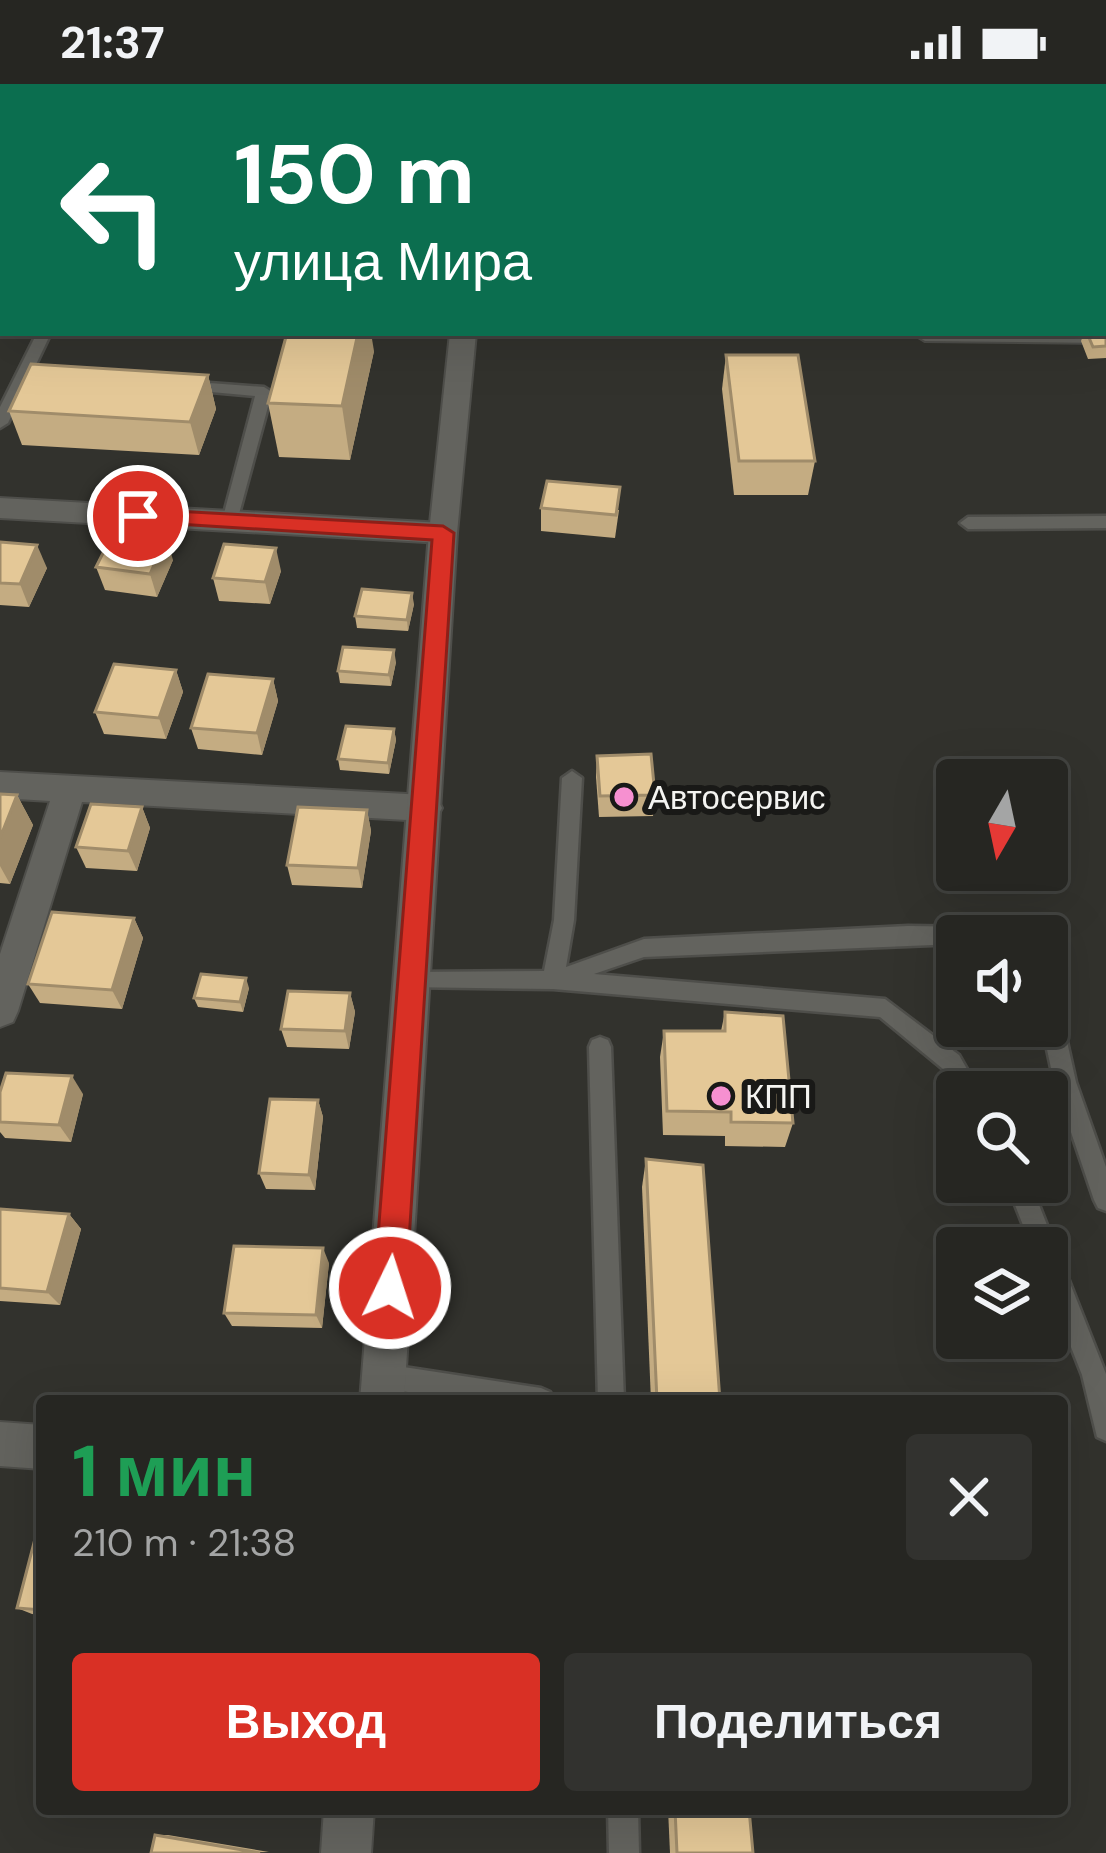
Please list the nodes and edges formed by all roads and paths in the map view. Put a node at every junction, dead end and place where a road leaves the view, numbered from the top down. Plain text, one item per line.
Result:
1 (42, 336) edge
2 (464, 336) edge
3 (22, 377) junction
4 (46, 379) edge
5 (164, 385) edge
6 (0, 423) edge
7 (0, 508) edge
8 (230, 521) junction
9 (1106, 522) edge
10 (968, 523) dead end
11 (443, 533) junction
12 (572, 778) dead end
13 (0, 785) edge
14 (70, 789) junction
15 (425, 808) junction
16 (936, 936) edge
17 (554, 980) junction
18 (412, 981) junction
19 (0, 1011) edge
20 (599, 1047) dead end
21 (1057, 1047) edge
22 (956, 1071) edge
23 (1106, 1200) edge
24 (1068, 1308) edge
25 (383, 1389) edge
26 (462, 1395) edge
27 (611, 1395) edge
28 (1106, 1428) edge
29 (0, 1444) edge
30 (36, 1447) edge
31 (349, 1815) edge
32 (623, 1815) edge
33 (346, 1853) edge
34 (625, 1853) edge

1 - 3 lane
2 - 11 street
3 - 4 lane
3 - 6 lane
5 - 8 lane
7 - 8 street
8 - 11 street
9 - 10 lane
11 - 15 street
12 - 17 lane
13 - 14 street
14 - 15 street
14 - 19 street
15 - 18 street
16 - 17 lane
17 - 18 lane
17 - 22 lane
18 - 25 street
20 - 27 lane
21 - 23 lane
24 - 28 lane
25 - 26 lane
29 - 30 street
31 - 33 street
32 - 34 lane

